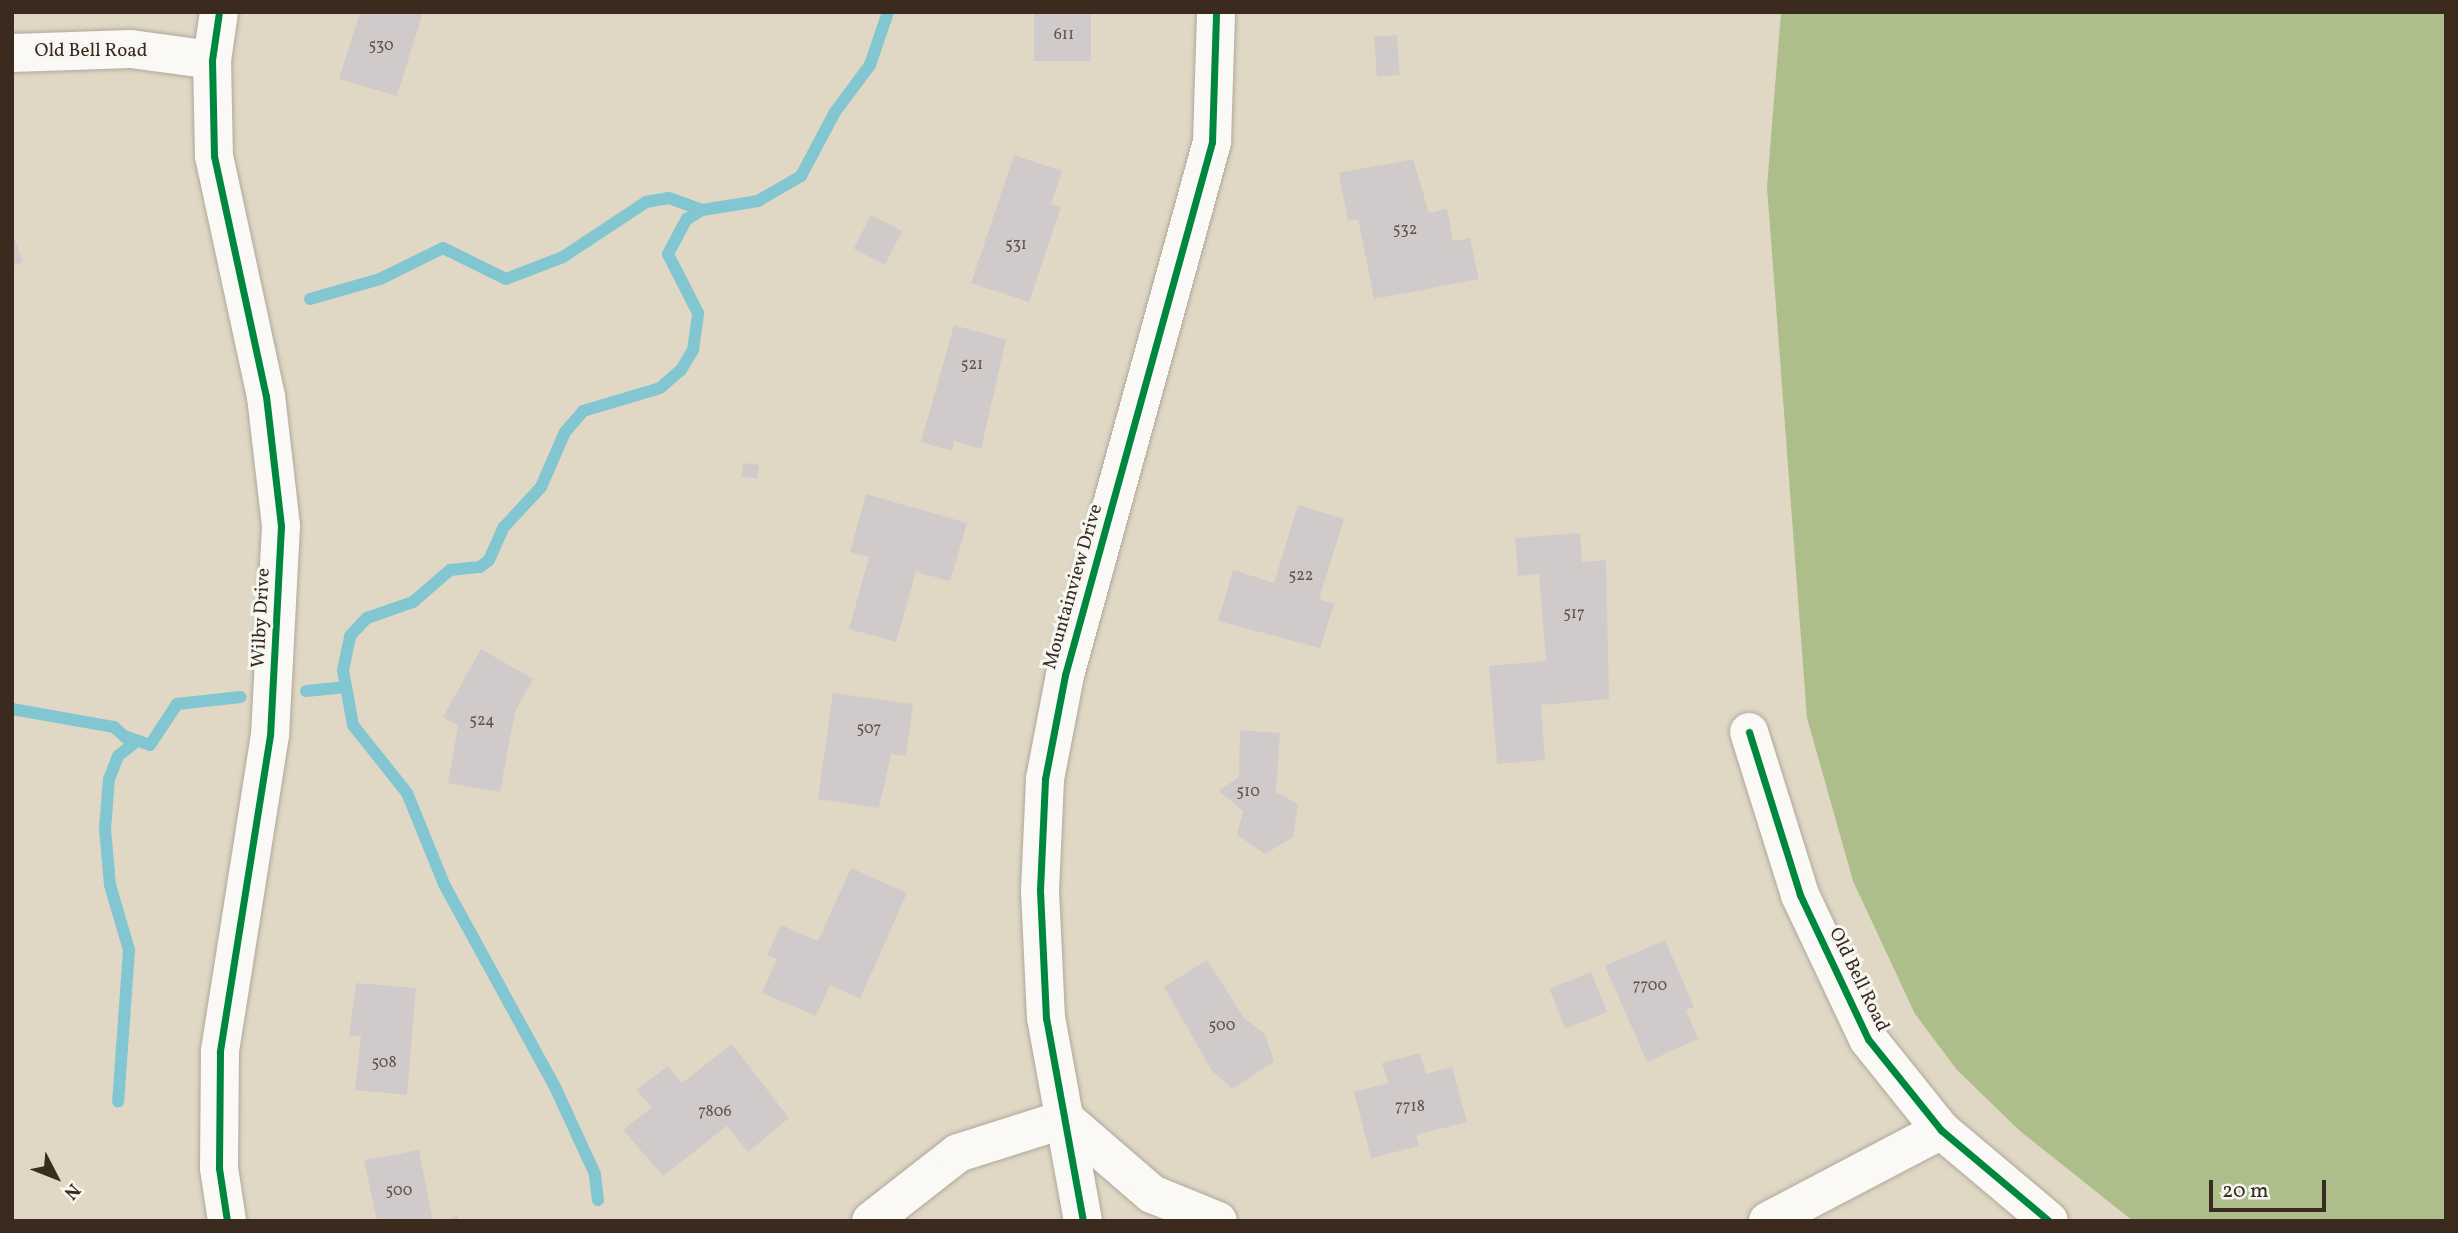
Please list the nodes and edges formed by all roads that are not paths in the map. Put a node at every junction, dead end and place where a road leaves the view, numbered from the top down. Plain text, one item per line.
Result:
1 (219, 12) edge
2 (1216, 12) edge
3 (12, 53) edge
4 (212, 60) junction
5 (1749, 732) dead end
6 (1065, 1119) junction
7 (1941, 1130) junction
8 (227, 1221) edge
9 (871, 1221) edge
10 (1083, 1221) edge
11 (1218, 1221) edge
12 (1768, 1221) edge
13 (2049, 1221) edge

1 - 4 street
2 - 6 street, Mountainview Drive
3 - 4 street, Old Bell Road
4 - 8 street, Wilby Drive
5 - 7 street, Old Bell Road
6 - 9 street
6 - 10 street, Mountainview Drive
6 - 11 street
7 - 12 street
7 - 13 street, Old Bell Road

